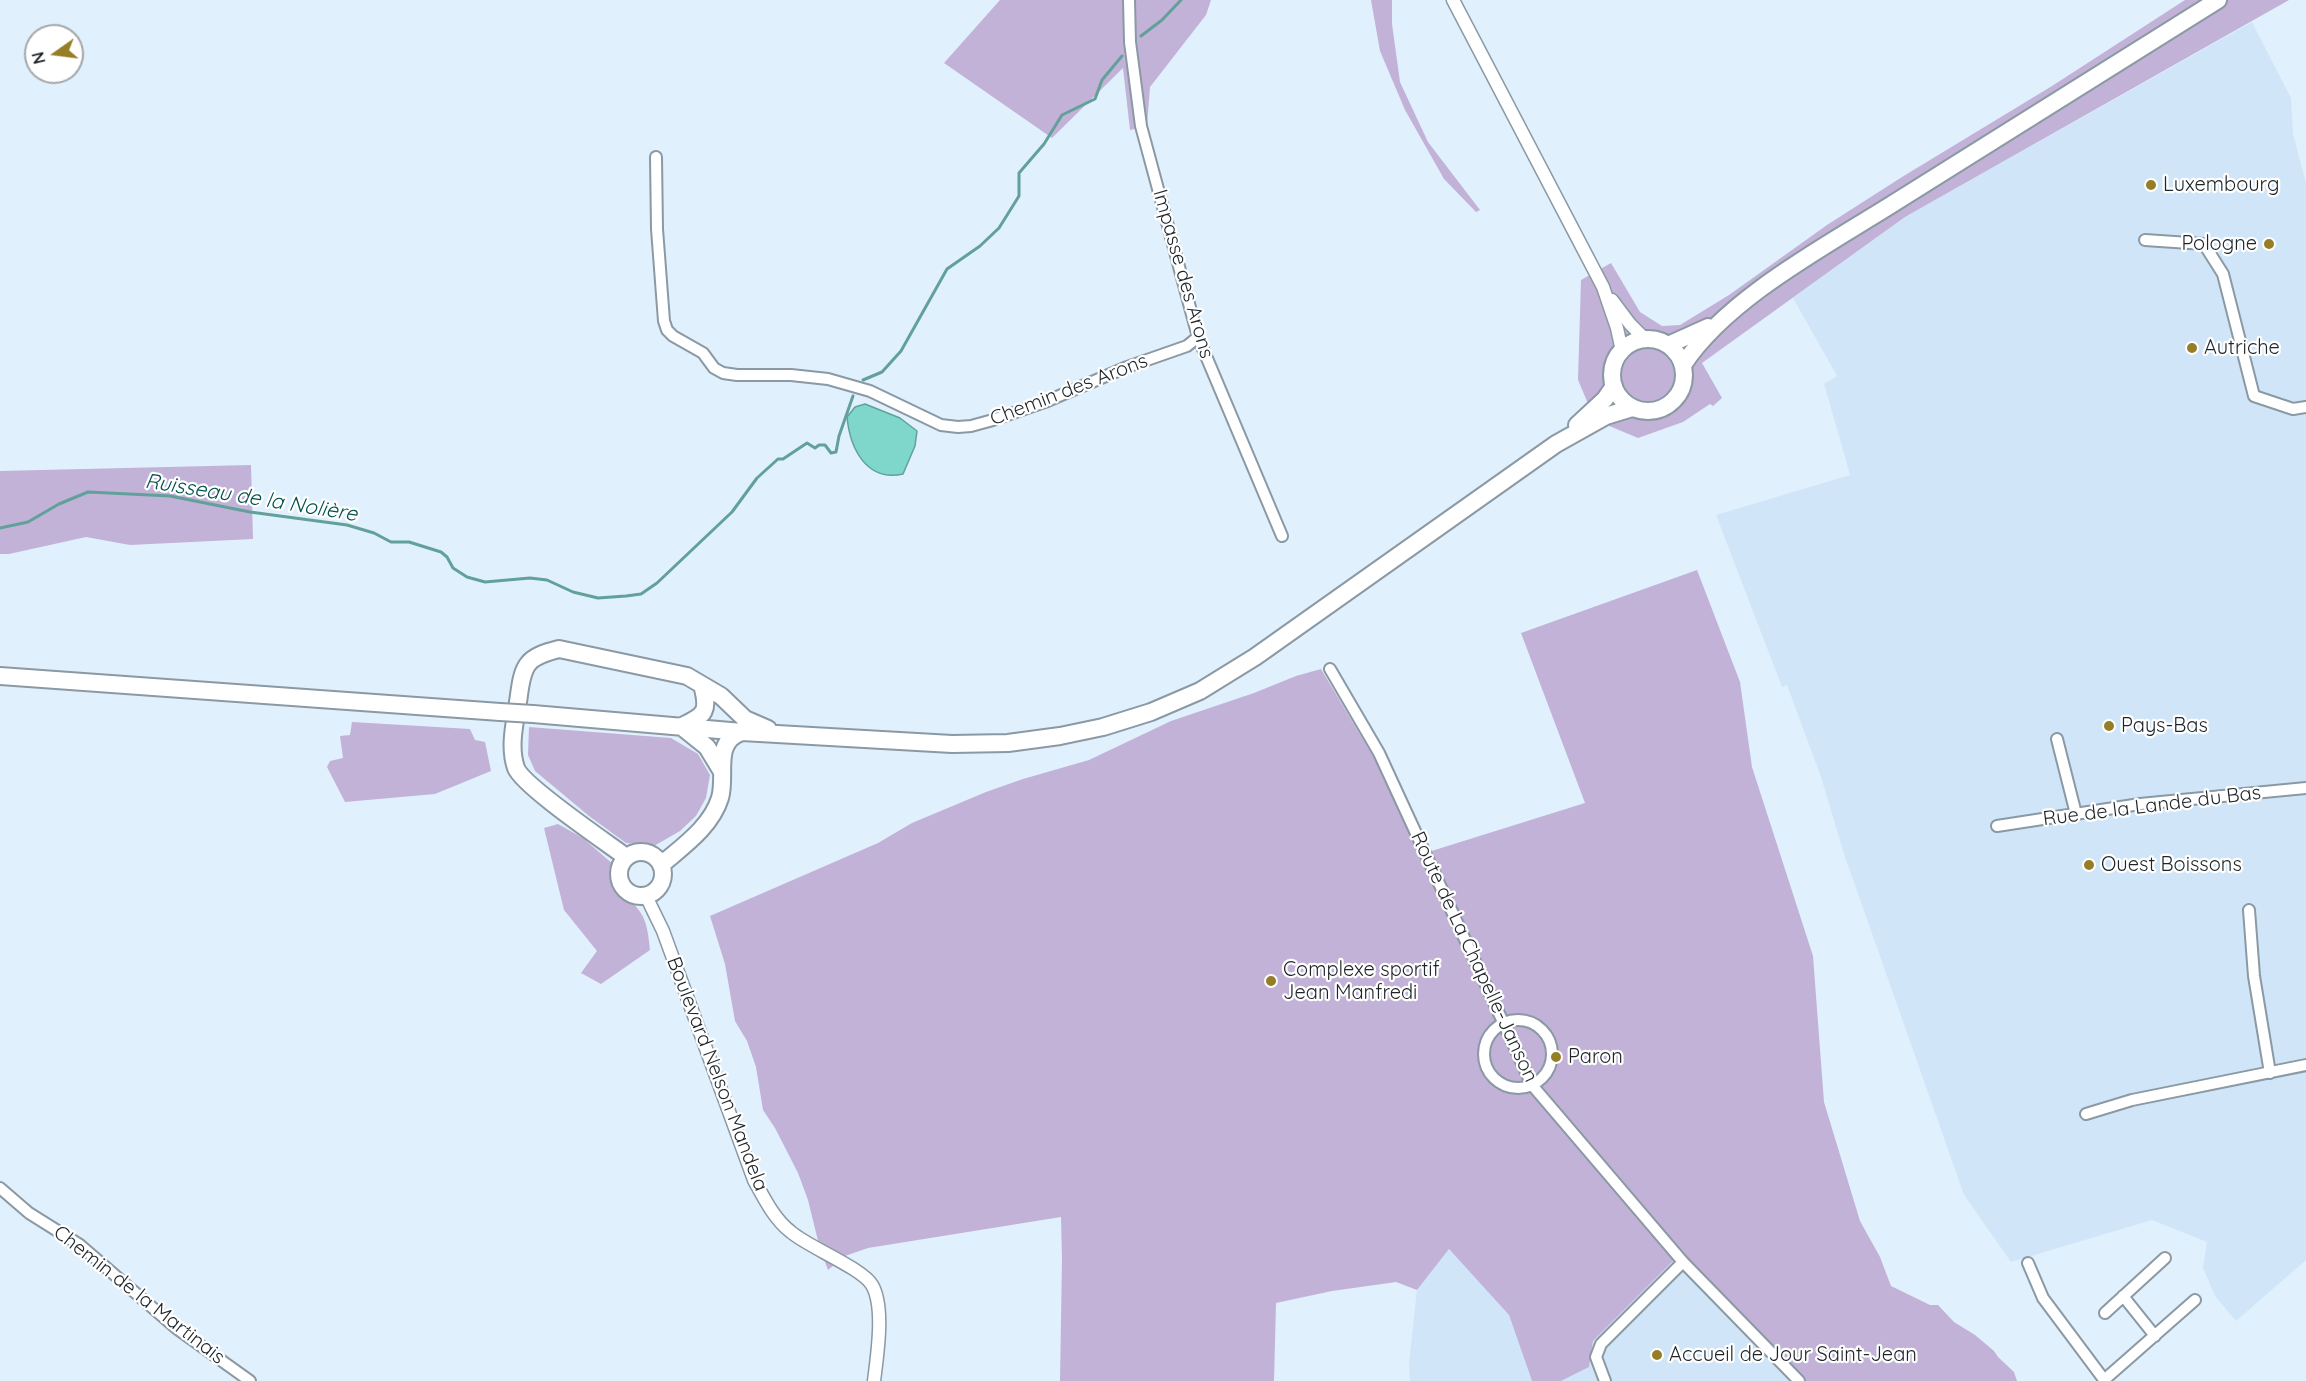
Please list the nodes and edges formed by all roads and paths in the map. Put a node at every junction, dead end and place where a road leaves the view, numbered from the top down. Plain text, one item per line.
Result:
1 (1129, 0) edge
2 (1453, 0) edge
3 (2218, 0) edge
4 (656, 157) dead end
5 (2145, 240) dead end
6 (1603, 287) junction
7 (1717, 323) junction
8 (1197, 337) junction
9 (1645, 339) junction
10 (1668, 345) junction
11 (1622, 351) junction
12 (1683, 365) junction
13 (1614, 386) junction
14 (2306, 407) edge
15 (1632, 408) junction
16 (1556, 444) junction
17 (1282, 536) dead end
18 (1330, 669) dead end
19 (0, 676) edge
20 (702, 685) junction
21 (682, 726) junction
22 (742, 732) junction
23 (777, 733) junction
24 (2057, 739) dead end
25 (721, 770) junction
26 (2306, 788) edge
27 (2076, 814) junction
28 (1997, 826) dead end
29 (626, 857) junction
30 (661, 865) junction
31 (646, 896) junction
32 (2249, 910) dead end
33 (1503, 1023) junction
34 (2306, 1065) edge
35 (2270, 1073) junction
36 (1532, 1085) junction
37 (2086, 1114) dead end
38 (0, 1188) edge
39 (2165, 1258) dead end
40 (1683, 1262) junction
41 (2028, 1263) dead end
42 (2123, 1296) junction
43 (2195, 1300) dead end
44 (2105, 1313) dead end
45 (2155, 1336) junction
46 (250, 1381) edge
47 (874, 1381) edge
48 (1605, 1381) edge
49 (1798, 1381) edge
50 (2104, 1381) edge

1 - 8 street, Impasse des Arons
2 - 6 street
3 - 7 main road
4 - 8 street, Chemin des Arons
5 - 14 street
6 - 9 street
6 - 11 street
7 - 10 main road
7 - 12 main road
8 - 17 street, Impasse des Arons
9 - 10 main road
9 - 11 main road
10 - 12 main road
11 - 13 main road
12 - 15 main road
13 - 15 main road
13 - 16 main road
15 - 16 main road
16 - 23 main road
18 - 33 street, Route de La Chapelle-Janson
19 - 21 main road, bridge
20 - 21 main road
20 - 23 main road
20 - 29 main road
21 - 22 main road
21 - 25 main road
22 - 23 main road
22 - 25 main road
24 - 27 street
25 - 30 main road
26 - 27 street, Rue de la Lande du Bas
27 - 28 street, Rue de la Lande du Bas
29 - 30 main road
29 - 31 main road
30 - 31 main road
31 - 47 street, Boulevard Nelson Mandela
32 - 35 street
33 - 36 street, Route de La Chapelle-Janson
33 - 36 street
33 - 36 street
34 - 35 street
35 - 37 street
36 - 40 street, Route de La Chapelle-Janson
38 - 46 street, Chemin de la Martinais
39 - 42 street
40 - 48 street
40 - 49 street, Route de La Chapelle-Janson
41 - 50 street
42 - 44 street
42 - 45 street
43 - 45 street
45 - 50 street

